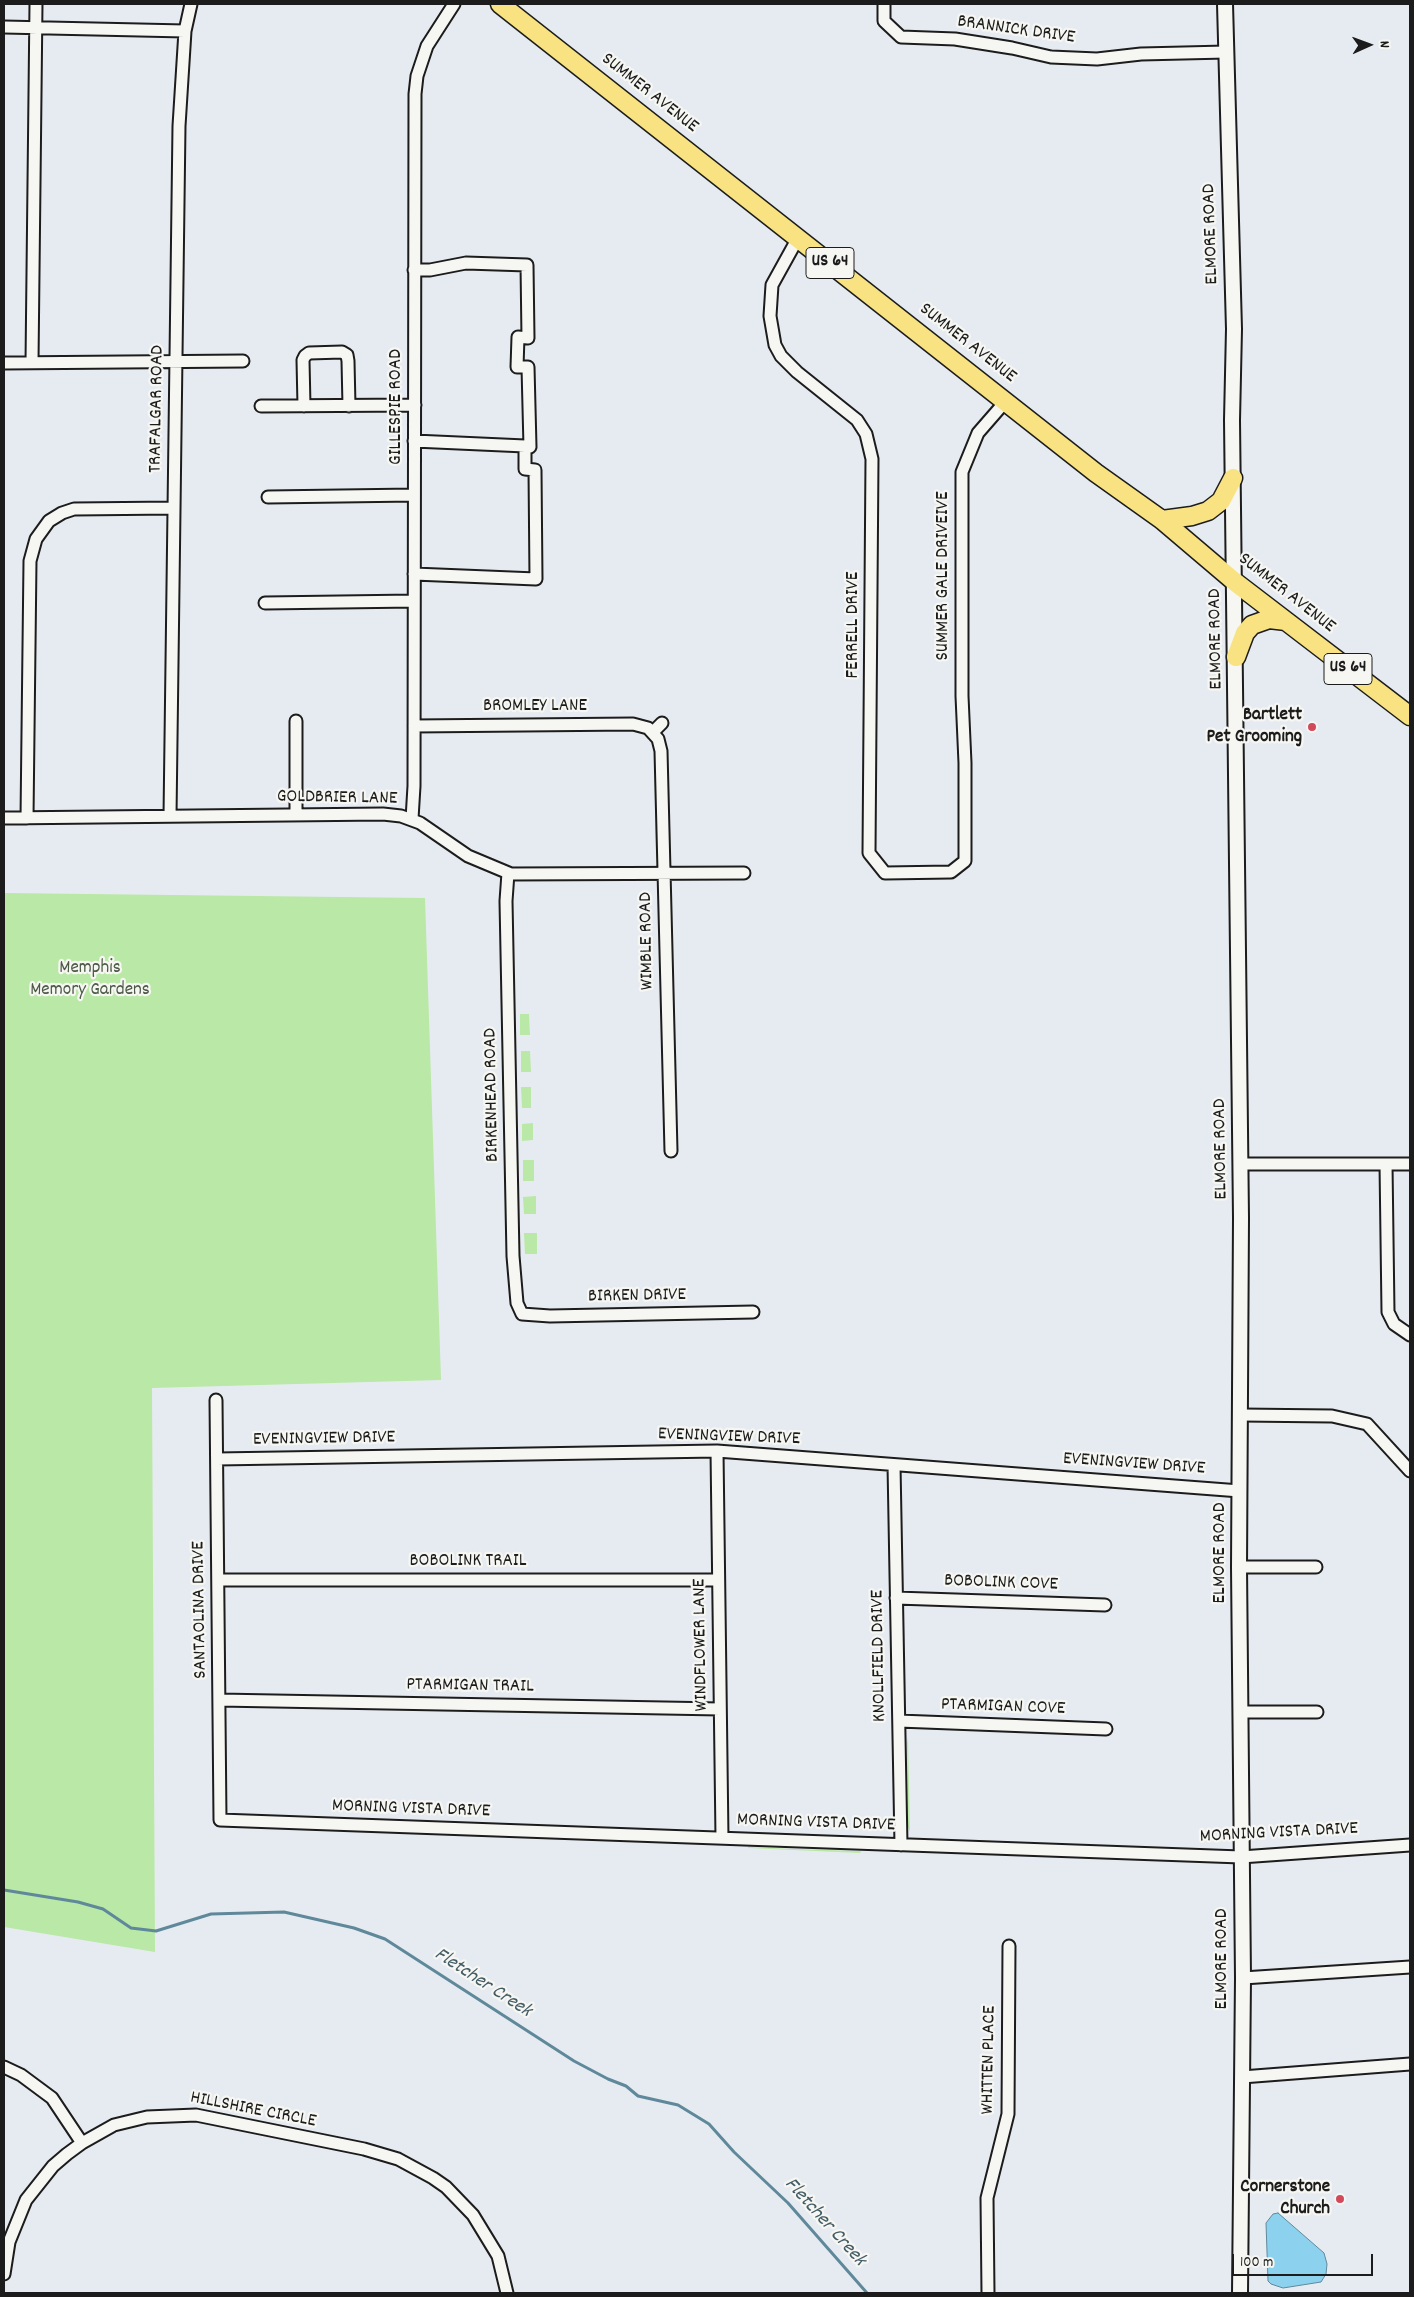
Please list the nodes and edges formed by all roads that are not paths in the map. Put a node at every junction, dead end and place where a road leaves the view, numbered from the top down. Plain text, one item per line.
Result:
1 (36, 4) edge
2 (191, 4) edge
3 (454, 4) edge
4 (500, 4) edge
5 (884, 4) edge
6 (1225, 4) edge
7 (4, 27) edge
8 (37, 27) junction
9 (185, 31) junction
10 (1226, 52) junction
11 (798, 238) junction
12 (414, 270) junction
13 (176, 361) junction
14 (243, 361) dead end
15 (32, 362) junction
16 (4, 363) edge
17 (1005, 402) junction
18 (415, 405) junction
19 (261, 406) dead end
20 (304, 406) junction
21 (349, 406) junction
22 (414, 441) junction
23 (525, 446) junction
24 (1233, 478) junction
25 (414, 496) junction
26 (268, 497) dead end
27 (174, 508) junction
28 (1162, 520) junction
29 (414, 574) junction
30 (1235, 582) junction
31 (414, 601) junction
32 (266, 602) dead end
33 (1286, 621) junction
34 (1236, 657) junction
35 (1410, 716) edge
36 (296, 721) dead end
37 (662, 723) dead end
38 (414, 726) junction
39 (654, 732) junction
40 (965, 763) joint
41 (296, 815) junction
42 (170, 816) junction
43 (4, 818) edge
44 (27, 818) junction
45 (412, 820) junction
46 (744, 872) dead end
47 (508, 873) junction
48 (664, 874) junction
49 (671, 1151) dead end
50 (1241, 1164) junction
51 (1386, 1164) junction
52 (1410, 1164) edge
53 (753, 1312) dead end
54 (522, 1314) joint
55 (1410, 1335) edge
56 (216, 1400) dead end
57 (1241, 1415) junction
58 (717, 1451) junction
59 (217, 1459) junction
60 (894, 1465) junction
61 (1410, 1471) edge
62 (1240, 1491) junction
63 (1239, 1567) junction
64 (1316, 1567) dead end
65 (218, 1580) junction
66 (718, 1580) junction
67 (896, 1598) junction
68 (1105, 1605) dead end
69 (220, 1700) junction
70 (720, 1710) junction
71 (1240, 1712) junction
72 (1318, 1712) dead end
73 (899, 1721) junction
74 (1106, 1730) dead end
75 (220, 1820) joint
76 (722, 1838) junction
77 (901, 1845) junction
78 (1410, 1845) edge
79 (1241, 1858) junction
80 (1009, 1946) dead end
81 (1410, 1967) edge
82 (1243, 1978) junction
83 (1410, 2064) edge
84 (4, 2067) edge
85 (1242, 2077) junction
86 (82, 2143) junction
87 (4, 2274) edge
88 (506, 2293) edge
89 (988, 2293) edge
90 (1240, 2293) edge

1 - 8 street
2 - 9 street, TRAFALGAR ROAD
3 - 12 street, GILLESPIE ROAD
4 - 11 main road, SUMMER AVENUE / US 64
5 - 10 street, BRANNICK DRIVE
6 - 10 street, ELMORE ROAD
7 - 8 street
8 - 9 street
8 - 15 street
9 - 13 street, TRAFALGAR ROAD
10 - 24 street, ELMORE ROAD
11 - 17 main road, SUMMER AVENUE / US 64
11 - 40 street, FERRELL DRIVE
12 - 18 street, GILLESPIE ROAD
12 - 23 street
13 - 14 street
13 - 15 street
13 - 27 street, TRAFALGAR ROAD
15 - 16 street
17 - 28 main road, SUMMER AVENUE / US 64
17 - 40 street, SUMMER GALE DRIVEIVE
18 - 21 street
18 - 22 street, GILLESPIE ROAD
19 - 20 street
20 - 21 street
20 - 21 street
22 - 23 street
22 - 25 street, GILLESPIE ROAD
23 - 29 street
24 - 28 main road
24 - 30 street, ELMORE ROAD
25 - 26 street
25 - 29 street, GILLESPIE ROAD
27 - 42 street, TRAFALGAR ROAD
27 - 44 street
28 - 30 main road, SUMMER AVENUE / US 64
29 - 31 street, GILLESPIE ROAD
30 - 33 main road, SUMMER AVENUE / US 64
30 - 34 street, ELMORE ROAD
31 - 32 street
31 - 38 street, GILLESPIE ROAD
33 - 34 main road
33 - 35 main road, SUMMER AVENUE / US 64
34 - 50 street, ELMORE ROAD
36 - 41 street
37 - 39 street
38 - 39 street, BROMLEY LANE
38 - 45 street, GILLESPIE ROAD
39 - 48 street, WIMBLE ROAD
41 - 42 street, GOLDBRIER LANE
41 - 45 street, GOLDBRIER LANE
42 - 44 street, GOLDBRIER LANE
43 - 44 street, GOLDBRIER LANE
45 - 47 street, GOLDBRIER LANE
46 - 48 street, GOLDBRIER LANE
47 - 48 street, GOLDBRIER LANE
47 - 54 street, BIRKENHEAD ROAD
48 - 49 street, WIMBLE ROAD
50 - 51 street
50 - 57 street, ELMORE ROAD
51 - 52 street
51 - 55 street
53 - 54 street, BIRKEN DRIVE
56 - 59 street, SANTAOLINA DRIVE
57 - 61 street
57 - 62 street, ELMORE ROAD
58 - 59 street, EVENINGVIEW DRIVE
58 - 60 street, EVENINGVIEW DRIVE
58 - 66 street, WINDFLOWER LANE
59 - 65 street, SANTAOLINA DRIVE
60 - 62 street, EVENINGVIEW DRIVE
60 - 67 street, KNOLLFIELD DRIVE
62 - 63 street, ELMORE ROAD
63 - 64 street
63 - 71 street, ELMORE ROAD
65 - 66 street, BOBOLINK TRAIL
65 - 69 street, SANTAOLINA DRIVE
66 - 70 street, WINDFLOWER LANE
67 - 68 street, BOBOLINK COVE
67 - 73 street, KNOLLFIELD DRIVE
69 - 70 street, PTARMIGAN TRAIL
69 - 75 street, SANTAOLINA DRIVE
70 - 76 street, WINDFLOWER LANE
71 - 72 street
71 - 79 street, ELMORE ROAD
73 - 74 street, PTARMIGAN COVE
73 - 77 street, KNOLLFIELD DRIVE
75 - 76 street, MORNING VISTA DRIVE
76 - 77 street, MORNING VISTA DRIVE
77 - 79 street, MORNING VISTA DRIVE
78 - 79 street, MORNING VISTA DRIVE
79 - 82 street, ELMORE ROAD
80 - 89 street, WHITTEN PLACE
81 - 82 street
82 - 85 street, ELMORE ROAD
83 - 85 street
84 - 86 street
85 - 90 street, ELMORE ROAD
86 - 87 street, HILLSHIRE CIRCLE
86 - 88 street, HILLSHIRE CIRCLE

